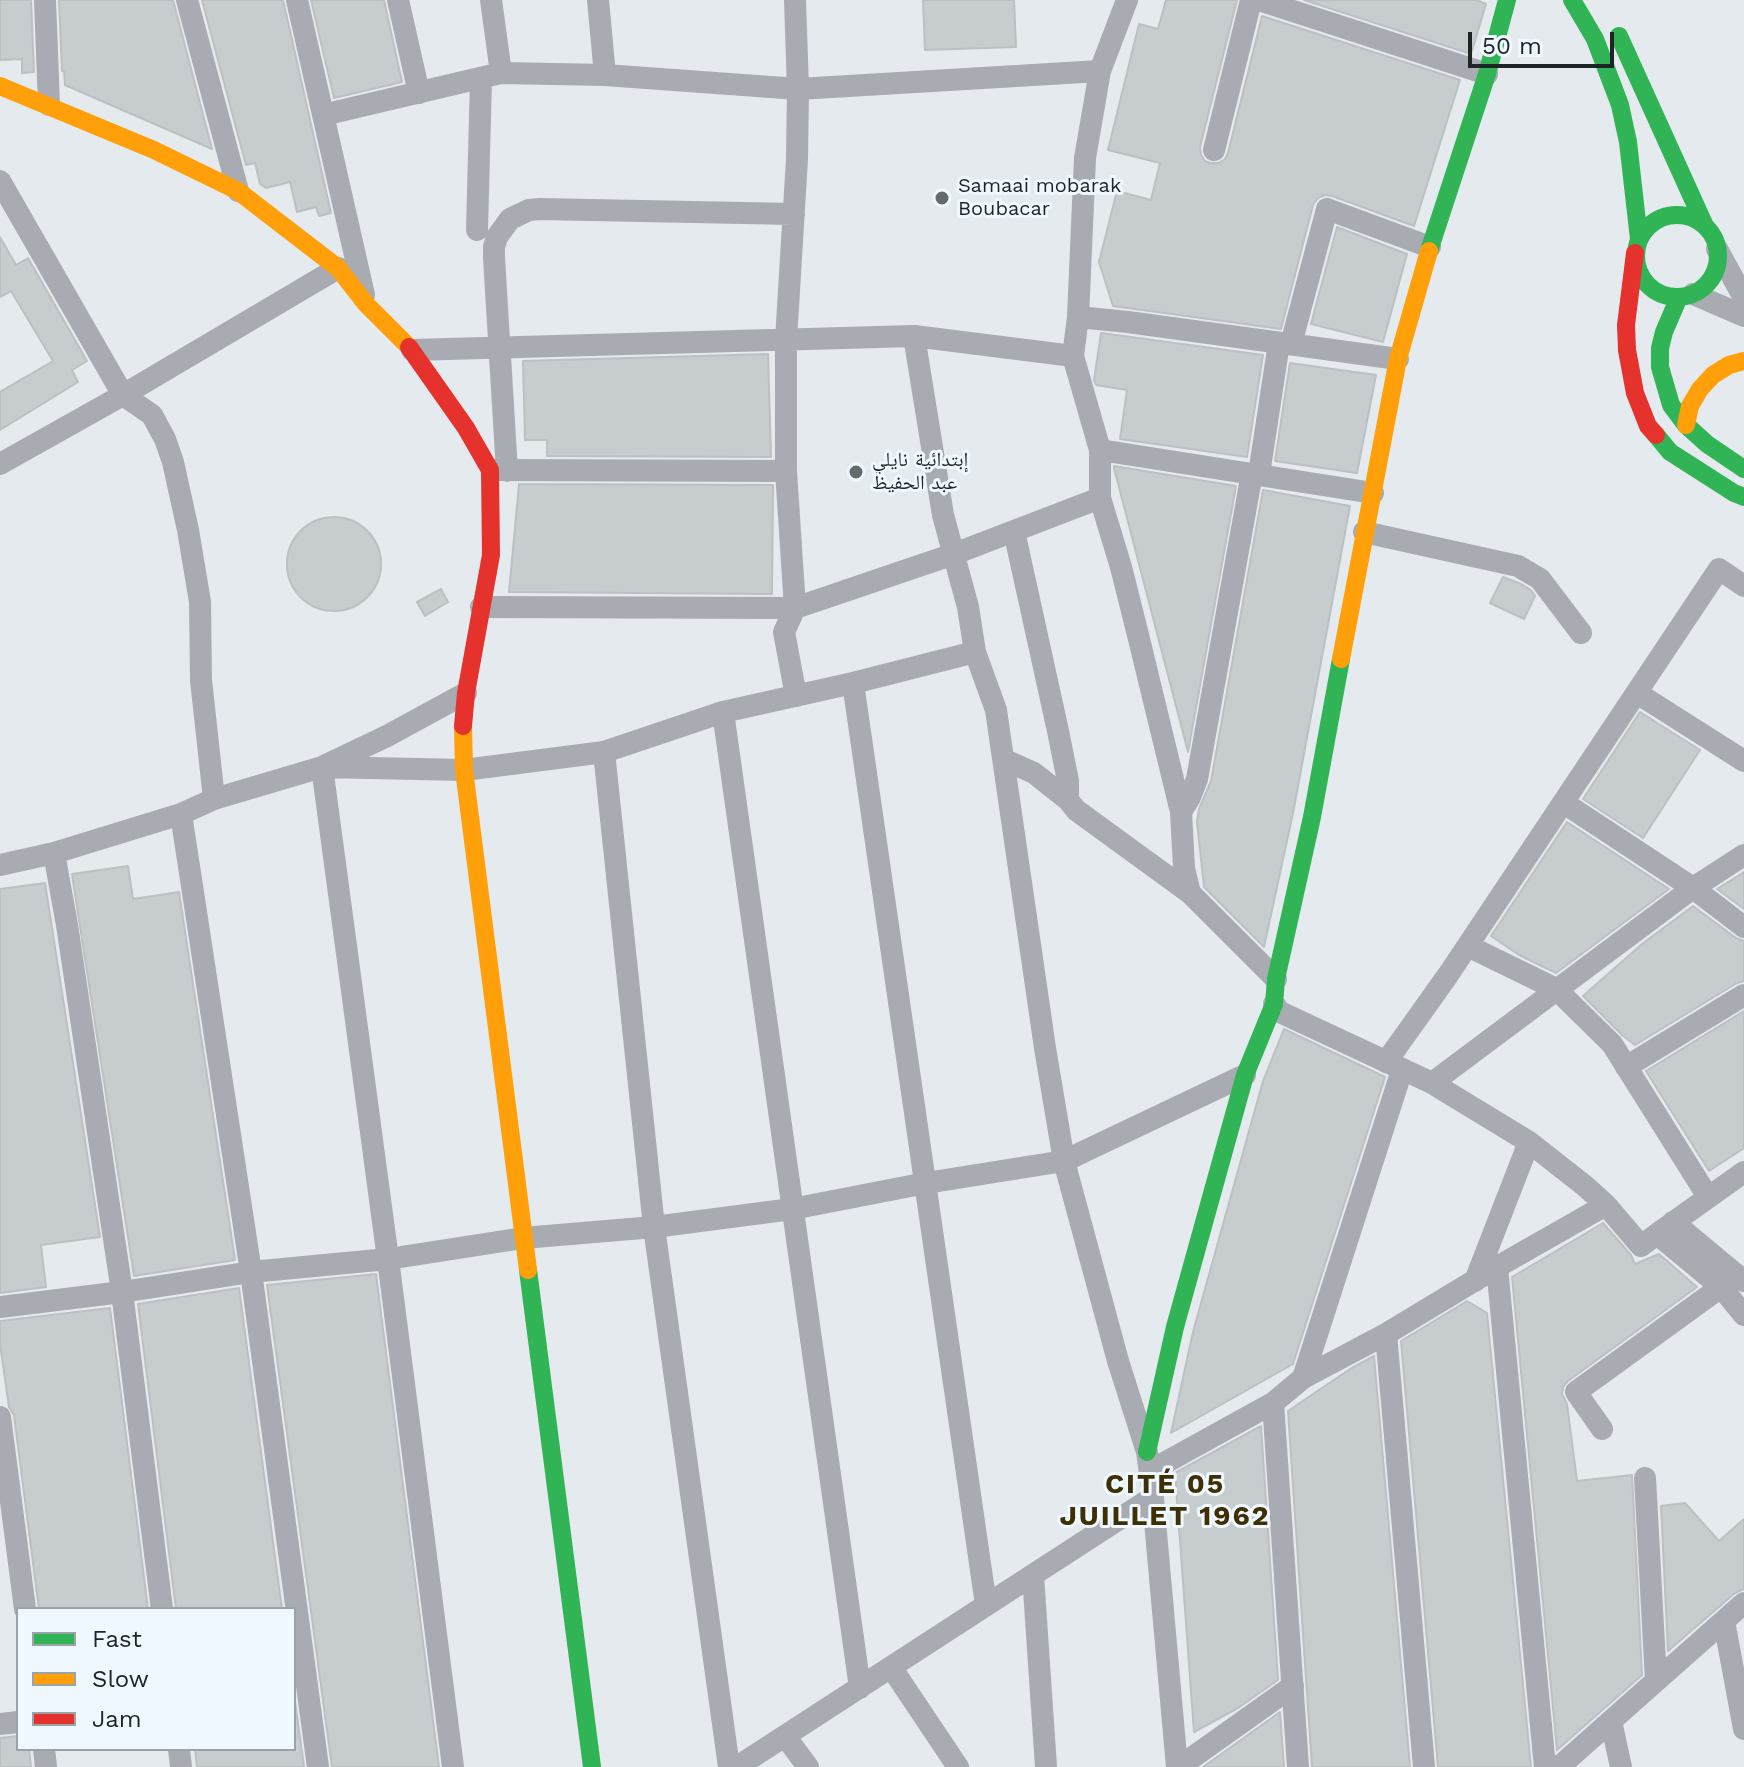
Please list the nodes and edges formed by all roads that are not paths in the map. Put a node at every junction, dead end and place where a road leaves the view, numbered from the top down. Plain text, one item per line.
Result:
1 (45, 0) edge
2 (187, 0) edge
3 (297, 0) edge
4 (398, 0) edge
5 (491, 0) edge
6 (598, 0) edge
7 (795, 0) edge
8 (1127, 0) edge
9 (1251, 0) edge
10 (1259, 0) edge
11 (1507, 0) edge
12 (1572, 0) edge
13 (1611, 20) dead end
14 (1100, 71) junction
15 (1487, 74) junction
16 (605, 75) junction
17 (491, 76) junction
18 (0, 86) edge
19 (798, 89) junction
20 (419, 93) junction
21 (49, 105) junction
22 (323, 115) junction
23 (1214, 150) dead end
24 (0, 181) edge
25 (238, 191) junction
26 (794, 214) junction
27 (1705, 226) junction
28 (477, 230) dead end
29 (1637, 246) junction
30 (1430, 247) junction
31 (1717, 249) junction
32 (338, 268) junction
33 (1686, 296) junction
34 (1744, 298) edge
35 (366, 304) junction
36 (1744, 316) edge
37 (1078, 317) junction
38 (914, 336) junction
39 (786, 340) junction
40 (1285, 343) junction
41 (498, 347) junction
42 (412, 350) junction
43 (1073, 356) junction
44 (1398, 359) junction
45 (1744, 361) edge
46 (123, 395) junction
47 (1686, 425) junction
48 (1100, 450) junction
49 (0, 464) edge
50 (1744, 469) edge
51 (498, 470) junction
52 (786, 471) junction
53 (1256, 474) junction
54 (1373, 493) junction
55 (1744, 497) edge
56 (1100, 498) junction
57 (1014, 531) junction
58 (1364, 532) junction
59 (954, 554) junction
60 (1744, 586) edge
61 (481, 607) junction
62 (795, 608) junction
63 (1581, 633) dead end
64 (975, 652) junction
65 (853, 683) junction
66 (466, 693) junction
67 (1637, 693) junction
68 (796, 696) junction
69 (723, 712) junction
70 (604, 752) junction
71 (1005, 760) junction
72 (1744, 761) edge
73 (322, 767) junction
74 (464, 770) junction
75 (214, 799) junction
76 (1068, 800) junction
77 (1564, 803) junction
78 (1181, 812) junction
79 (181, 814) junction
80 (54, 853) junction
81 (1744, 855) edge
82 (0, 865) edge
83 (1693, 888) junction
84 (1190, 893) junction
85 (1744, 927) edge
86 (1468, 946) junction
87 (1276, 979) junction
88 (1556, 989) junction
89 (1744, 995) edge
90 (1274, 1004) junction
91 (1394, 1066) junction
92 (1626, 1067) junction
93 (1245, 1075) junction
94 (1432, 1083) junction
95 (1529, 1142) junction
96 (1064, 1161) junction
97 (1744, 1172) edge
98 (926, 1183) junction
99 (1708, 1197) junction
100 (1606, 1205) junction
101 (792, 1209) junction
102 (654, 1227) junction
103 (1665, 1228) junction
104 (523, 1238) junction
105 (388, 1259) junction
106 (1497, 1267) junction
107 (251, 1272) junction
108 (1475, 1281) junction
109 (1744, 1281) edge
110 (1721, 1287) junction
111 (122, 1292) junction
112 (0, 1307) edge
113 (1744, 1315) edge
114 (1386, 1334) junction
115 (1303, 1378) junction
116 (1273, 1403) junction
117 (0, 1417) edge
118 (1602, 1429) dead end
119 (1148, 1461) junction
120 (1645, 1478) dead end
121 (1153, 1497) junction
122 (1033, 1575) junction
123 (1744, 1603) edge
124 (986, 1605) junction
125 (25, 1607) edge
126 (162, 1607) edge
127 (1724, 1621) junction
128 (891, 1667) junction
129 (1656, 1681) junction
130 (1293, 1686) junction
131 (860, 1688) junction
132 (1611, 1721) junction
133 (1744, 1729) edge
134 (785, 1736) junction
135 (318, 1767) edge
136 (453, 1767) edge
137 (592, 1767) edge
138 (729, 1767) edge
139 (737, 1767) edge
140 (808, 1767) edge
141 (958, 1767) edge
142 (1046, 1767) edge
143 (1178, 1767) edge
144 (1298, 1767) edge
145 (1424, 1767) edge
146 (1545, 1767) edge
147 (1559, 1767) edge
148 (1621, 1767) edge

1 - 21 street
2 - 25 street
3 - 22 street
4 - 20 street
5 - 17 street
6 - 16 street
7 - 19 street
8 - 14 street
9 - 23 street
10 - 15 street
11 - 15 main road
12 - 29 main road
13 - 27 main road
14 - 19 street
14 - 37 street
15 - 30 main road
16 - 17 street
16 - 19 street
17 - 20 street
17 - 28 street
18 - 21 main road
19 - 26 street
20 - 22 street
21 - 25 main road
22 - 35 street
24 - 46 street
25 - 32 main road
26 - 39 street
26 - 41 street
27 - 29 main road
27 - 31 main road
29 - 33 main road
29 - 55 main road
30 - 40 street
30 - 44 main road
31 - 33 main road
31 - 34 street
32 - 35 main road
32 - 46 street
33 - 36 street
33 - 47 main road
35 - 42 main road
37 - 40 street
37 - 43 street
38 - 39 street
38 - 43 street
38 - 59 street
39 - 41 street
39 - 52 street
40 - 44 street
40 - 53 street
41 - 42 street
41 - 51 street
42 - 51 main road
43 - 48 street
44 - 54 main road
45 - 47 main road
46 - 49 street
46 - 75 street
47 - 50 main road
48 - 53 street
48 - 56 street
51 - 52 street
51 - 61 main road
52 - 62 street
53 - 54 street
53 - 78 street
54 - 58 main road
56 - 57 street
56 - 78 street
57 - 59 street
57 - 76 street
58 - 63 street
58 - 87 main road
59 - 62 street
59 - 64 street
60 - 67 street
61 - 62 street
61 - 66 main road
62 - 68 street
64 - 65 street
64 - 71 street
65 - 68 street
65 - 98 street
66 - 73 street
66 - 74 main road
67 - 72 street
67 - 77 street
68 - 69 street
69 - 70 street
69 - 101 street
70 - 74 street
70 - 102 street
71 - 76 street
71 - 96 street
73 - 74 street
73 - 75 street
73 - 105 street
74 - 104 main road
75 - 79 street
76 - 84 street
77 - 83 street
77 - 86 street
78 - 84 street
79 - 80 street
79 - 107 street
80 - 82 street
80 - 111 street
81 - 83 street
83 - 85 street
83 - 88 street
84 - 87 street
86 - 88 street
86 - 91 street
87 - 90 main road
88 - 92 street
88 - 94 street
89 - 92 street
90 - 91 street
90 - 93 main road
91 - 94 street
91 - 115 street
92 - 99 street
93 - 96 street
93 - 119 main road
94 - 95 street
95 - 100 street
95 - 108 street
96 - 98 street
96 - 119 street
97 - 99 street
98 - 101 street
98 - 124 street
99 - 103 street
100 - 103 street
100 - 106 street
101 - 102 street
101 - 131 street
102 - 104 street
102 - 138 street
103 - 109 street
103 - 110 street
104 - 105 street
104 - 137 main road
105 - 107 street
105 - 136 street
106 - 108 street
106 - 146 street
107 - 111 street
107 - 135 street
108 - 114 street
110 - 113 street
110 - 118 street
111 - 112 street
111 - 126 street
114 - 115 street
114 - 145 street
115 - 116 street
116 - 119 street
116 - 130 street
117 - 125 street
119 - 121 street
120 - 129 street
121 - 122 street
121 - 143 street
122 - 124 street
122 - 142 street
123 - 127 street
124 - 128 street
127 - 129 street
127 - 133 street
128 - 131 street
128 - 141 street
129 - 132 street
130 - 143 street
130 - 144 street
131 - 134 street
132 - 147 street
132 - 148 street
134 - 139 street
134 - 140 street

